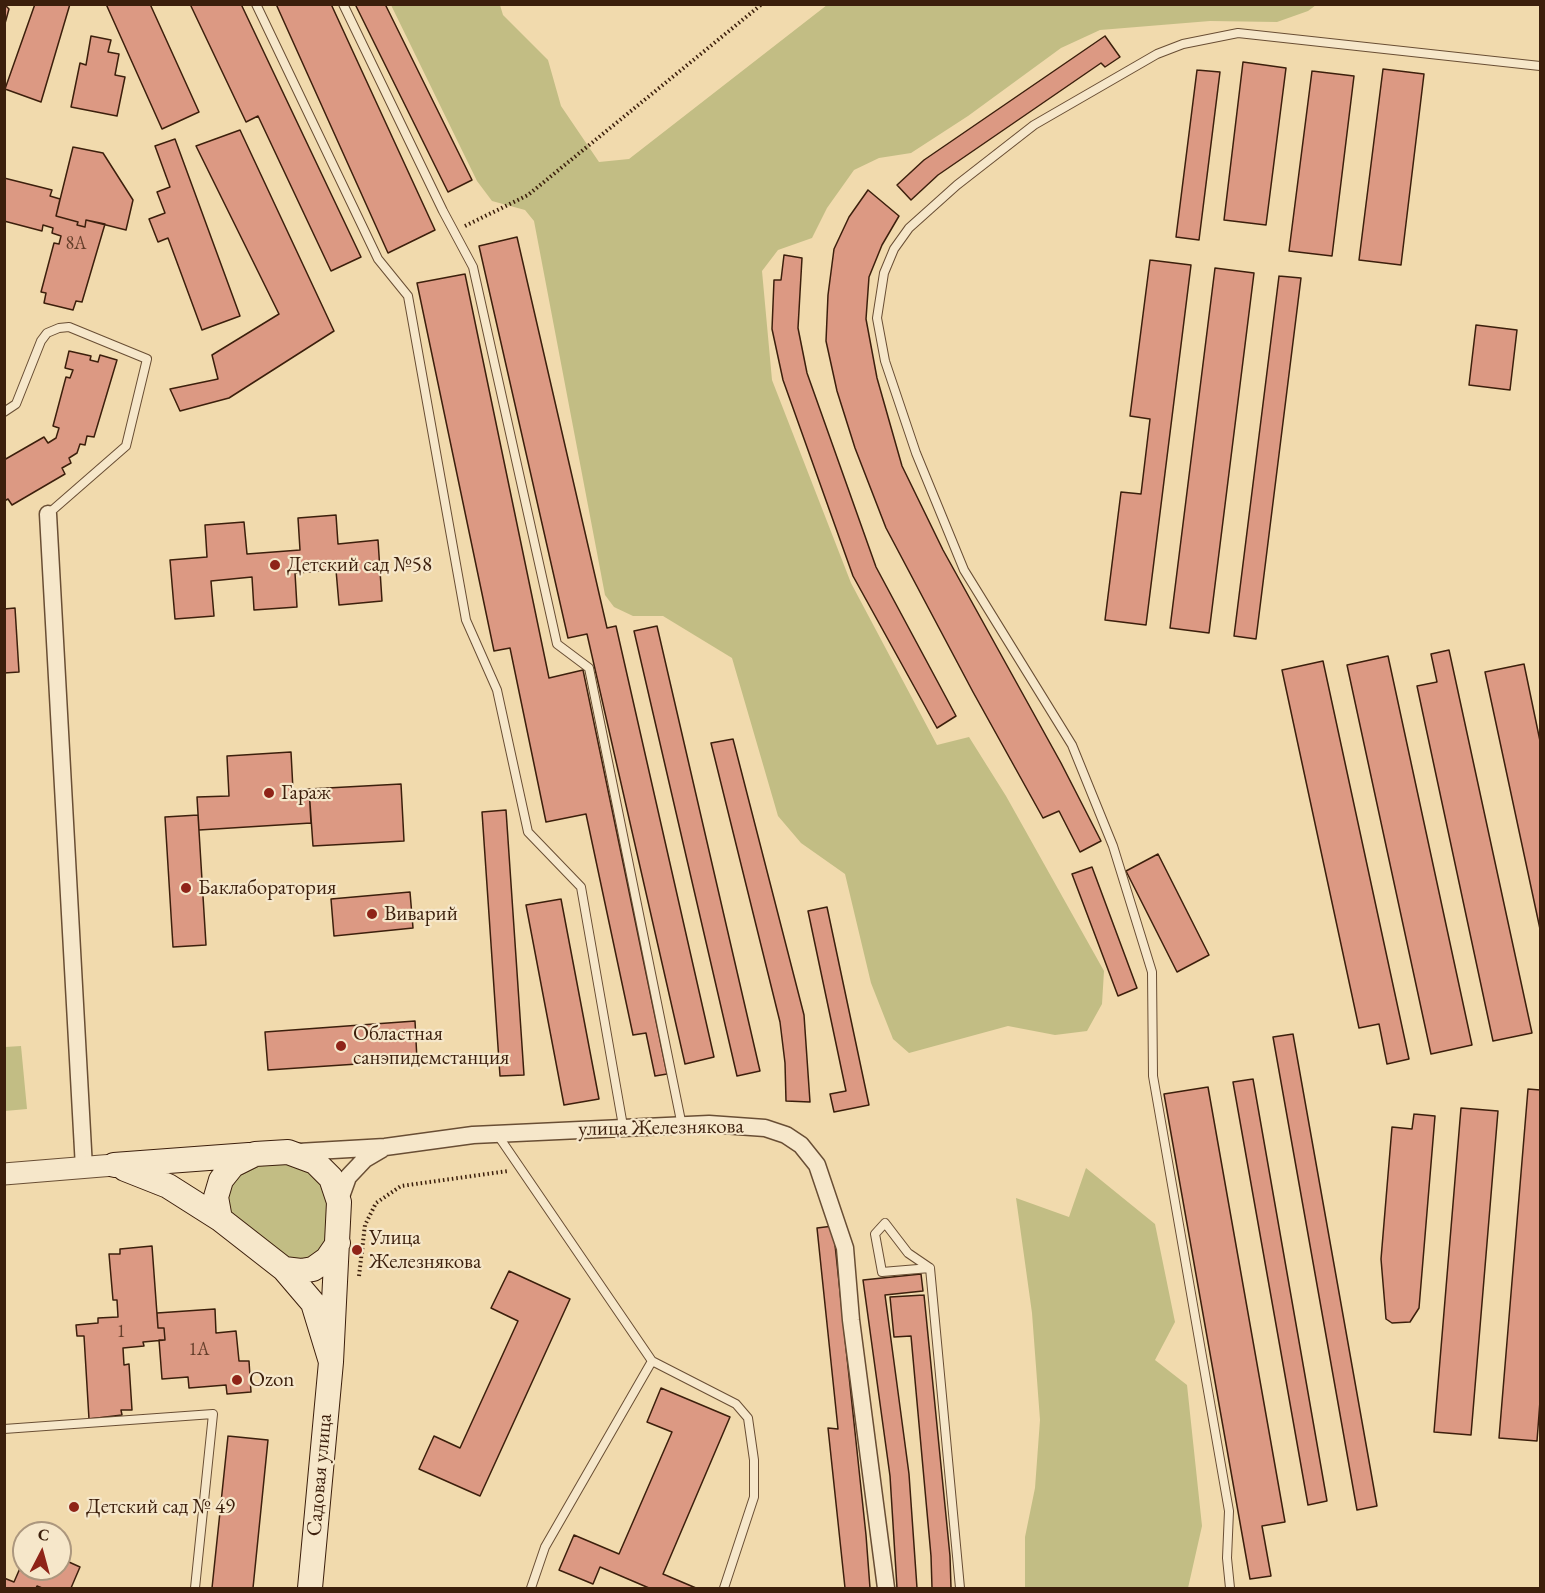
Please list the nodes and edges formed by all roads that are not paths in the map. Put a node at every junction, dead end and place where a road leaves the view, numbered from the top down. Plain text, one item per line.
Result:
1 (256, 4) edge
2 (343, 4) edge
3 (1540, 66) edge
4 (4, 412) edge
5 (48, 514) joint
6 (623, 1126) junction
7 (682, 1126) junction
8 (497, 1134) junction
9 (385, 1147) junction
10 (288, 1152) junction
11 (255, 1154) junction
12 (114, 1165) junction
13 (84, 1168) junction
14 (4, 1174) edge
15 (339, 1202) junction
16 (220, 1219) junction
17 (338, 1243) junction
18 (930, 1268) junction
19 (284, 1269) junction
20 (652, 1361) junction
21 (331, 1362) junction
22 (4, 1430) edge
23 (195, 1588) edge
24 (310, 1588) edge
25 (531, 1588) edge
26 (724, 1588) edge
27 (886, 1588) edge
28 (960, 1588) edge
29 (1230, 1588) edge

1 - 6 lane
2 - 7 lane
3 - 29 lane
4 - 5 lane
5 - 13 street
6 - 7 street, улица Железнякова
6 - 8 street, улица Железнякова
7 - 27 street, улица Железнякова
8 - 9 street, улица Железнякова
8 - 20 lane
9 - 10 street, улица Железнякова
9 - 15 street, улица Железнякова
10 - 11 main road
10 - 15 main road
11 - 12 main road
11 - 16 main road
12 - 13 street
12 - 16 main road
13 - 14 street
15 - 17 main road
16 - 19 main road
17 - 19 main road
17 - 21 main road, Садовая улица
18 - 18 lane
18 - 28 lane
19 - 21 main road
20 - 25 lane
20 - 26 lane
21 - 24 main road, Садовая улица
22 - 23 lane

